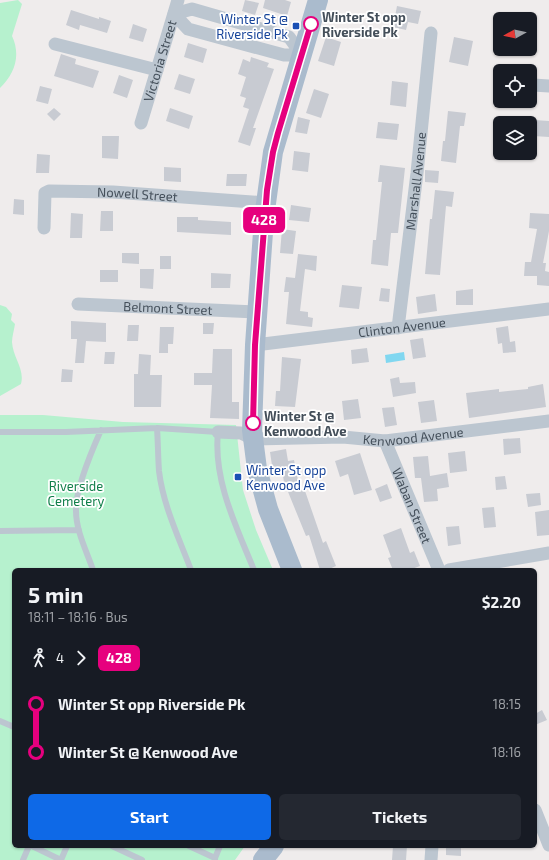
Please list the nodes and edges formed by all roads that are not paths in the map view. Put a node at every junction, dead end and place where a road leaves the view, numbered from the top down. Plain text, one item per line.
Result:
1 (178, 0) edge
2 (318, 0) edge
3 (174, 14) junction
4 (431, 33) dead end
5 (55, 44) dead end
6 (302, 55) junction
7 (157, 70) junction
8 (537, 85) edge
9 (549, 86) edge
10 (141, 122) dead end
11 (266, 203) junction
12 (44, 228) dead end
13 (78, 304) dead end
14 (549, 309) edge
15 (258, 312) junction
16 (398, 328) junction
17 (255, 345) junction
18 (549, 421) edge
19 (157, 428) junction
20 (102, 430) junction
21 (0, 432) edge
22 (218, 432) junction
23 (253, 439) junction
24 (385, 441) junction
25 (79, 530) junction
26 (0, 531) edge
27 (549, 554) edge
28 (92, 568) edge
29 (190, 568) edge
30 (253, 568) edge
31 (291, 568) edge
32 (438, 568) edge
33 (462, 568) edge
34 (0, 721) edge
35 (12, 726) edge
36 (537, 815) edge
37 (549, 845) edge
38 (29, 848) edge
39 (34, 848) edge
40 (66, 848) edge
41 (116, 848) edge
42 (193, 848) edge
43 (219, 848) edge
44 (272, 848) edge
45 (432, 848) edge
46 (215, 859) edge
47 (23, 860) edge
48 (61, 860) edge
49 (142, 860) edge
50 (263, 860) edge
51 (431, 860) edge

1 - 3 street, Victoria Street
2 - 6 main road
3 - 6 street
3 - 6 street
3 - 7 street, Victoria Street
4 - 16 street, Marshall Avenue
5 - 7 street
6 - 11 main road
7 - 10 street, Victoria Street
8 - 9 street
11 - 12 street, Nowell Street
11 - 15 main road
13 - 15 street, Belmont Street
14 - 16 street, Clinton Avenue
15 - 17 main road
16 - 17 street, Clinton Avenue
17 - 23 main road
18 - 24 street, Kenwood Avenue
19 - 20 lane
19 - 22 lane
19 - 29 lane
20 - 21 lane
20 - 25 lane
22 - 23 street, Kenwood Avenue
22 - 30 lane
23 - 24 street, Kenwood Avenue
23 - 31 main road
24 - 32 street, Waban Street
25 - 26 lane
25 - 28 lane
27 - 33 street
34 - 35 lane
36 - 37 street
38 - 47 lane
39 - 48 lane
40 - 48 lane
41 - 49 lane
42 - 46 lane
43 - 46 lane
44 - 50 main road
45 - 51 street

